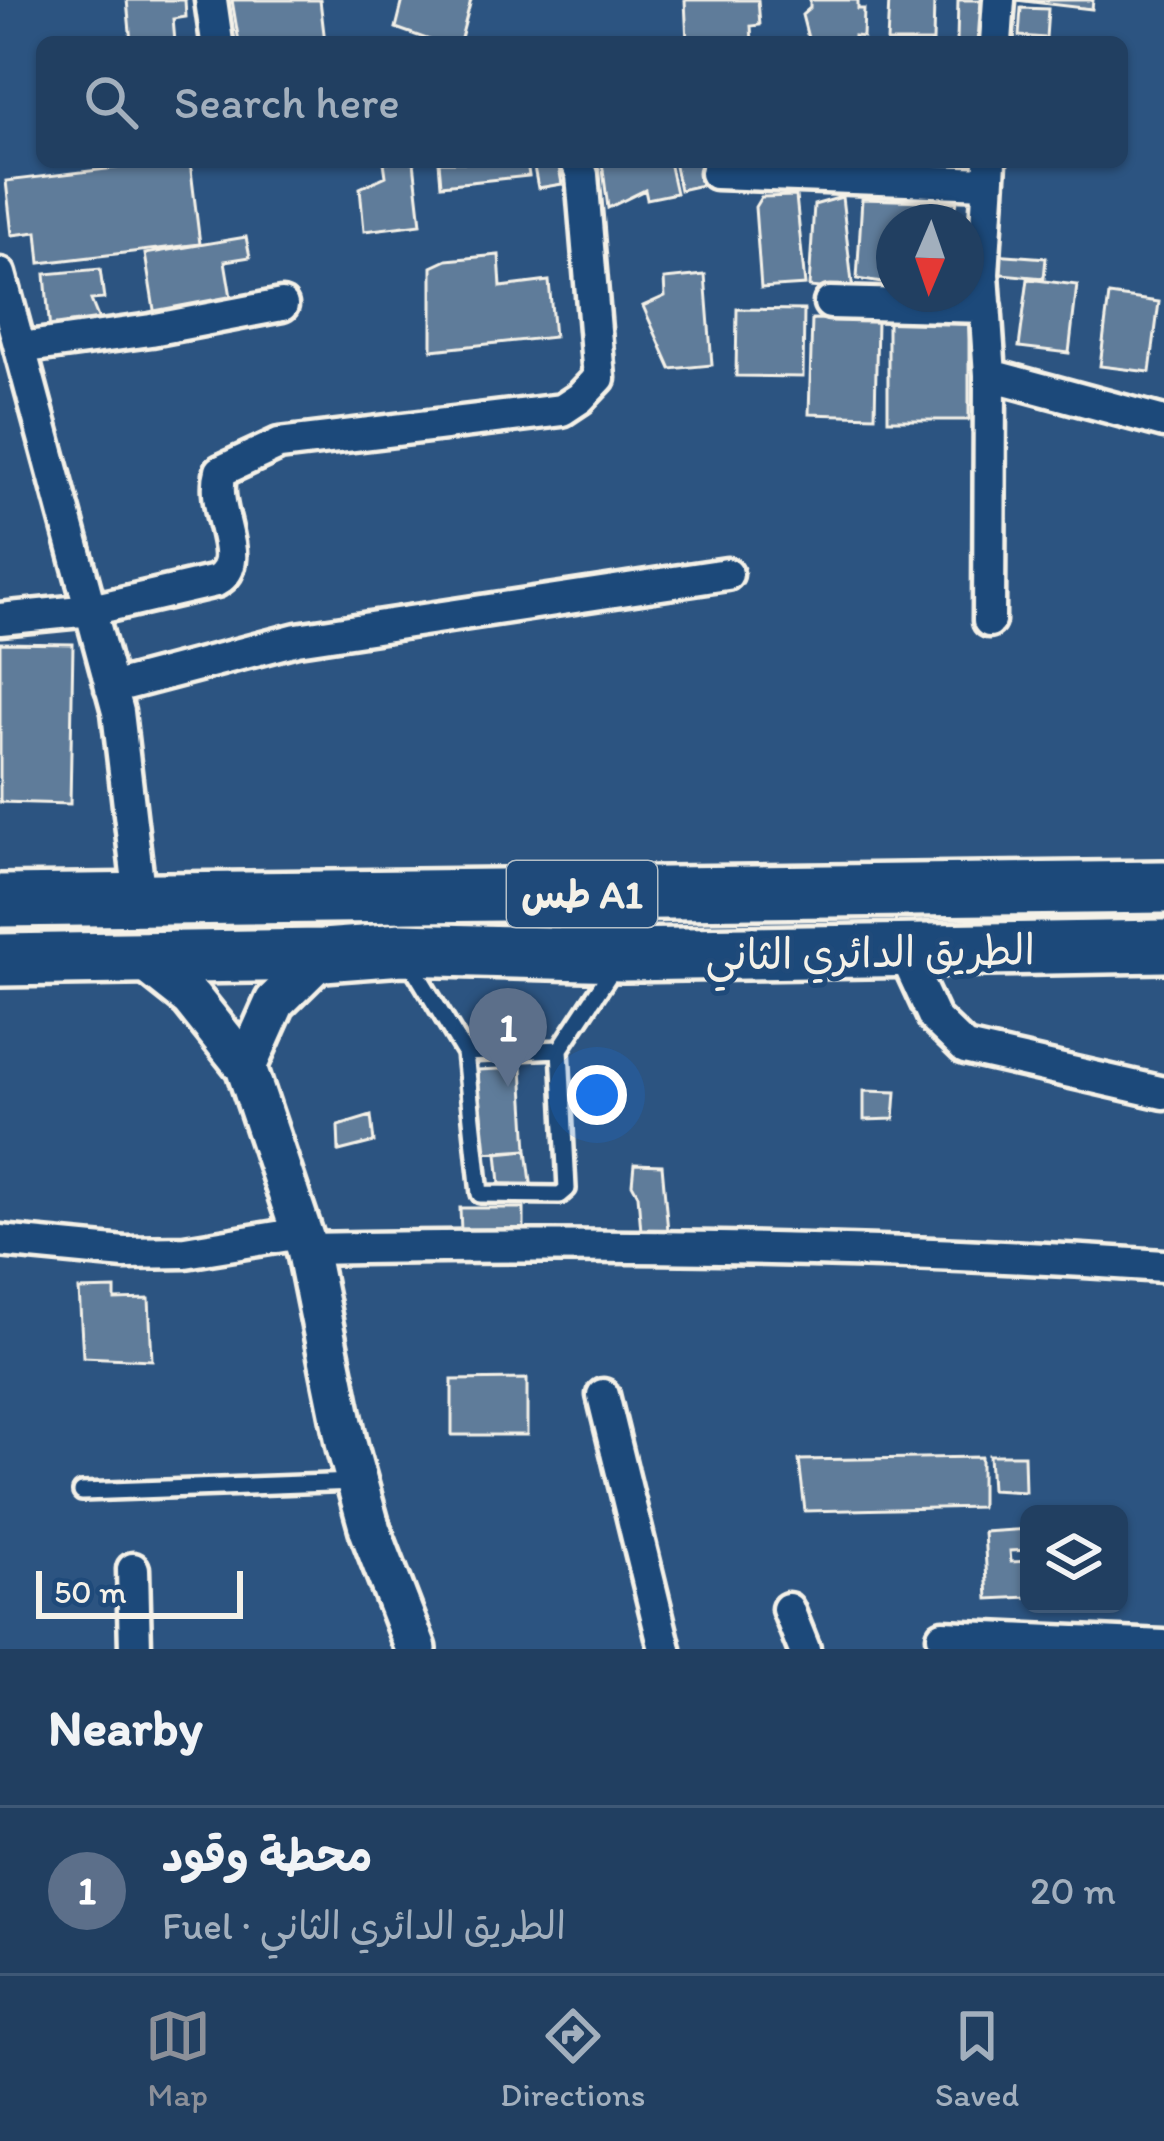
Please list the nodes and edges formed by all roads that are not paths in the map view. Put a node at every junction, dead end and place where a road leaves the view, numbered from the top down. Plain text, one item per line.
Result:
1 (211, 0) edge
2 (999, 0) edge
3 (217, 36) edge
4 (996, 36) edge
5 (579, 168) edge
6 (989, 172) edge
7 (716, 173) dead end
8 (0, 274) edge
9 (830, 303) dead end
10 (282, 304) dead end
11 (986, 307) junction
12 (20, 348) junction
13 (990, 375) junction
14 (1164, 422) edge
15 (727, 574) dead end
16 (91, 610) junction
17 (0, 619) edge
18 (989, 621) dead end
19 (111, 688) junction
20 (1164, 887) edge
21 (140, 899) junction
22 (0, 901) edge
23 (1164, 946) edge
24 (401, 949) junction
25 (904, 953) junction
26 (322, 955) junction
27 (623, 955) junction
28 (0, 956) edge
29 (138, 956) junction
30 (560, 1049) junction
31 (465, 1053) junction
32 (246, 1066) junction
33 (1164, 1093) edge
34 (0, 1241) edge
35 (304, 1241) junction
36 (1164, 1266) edge
37 (603, 1395) dead end
38 (357, 1482) junction
39 (82, 1492) dead end
40 (133, 1569) dead end
41 (788, 1610) dead end
42 (943, 1636) dead end
43 (1164, 1646) edge
44 (135, 1649) edge
45 (416, 1649) edge
46 (665, 1649) edge
47 (805, 1649) edge

1 - 3 street
2 - 4 street
5 - 16 street
6 - 7 street
6 - 11 street
8 - 12 street
9 - 11 street
10 - 12 street
11 - 13 street
12 - 16 street
13 - 14 street
13 - 18 street
15 - 19 street
16 - 17 street
16 - 19 street
19 - 21 street
20 - 21 highway, الطريق الدائري الثاني / طس A1
21 - 22 highway, الطريق الدائري الثاني / طس A1
23 - 25 highway, الطريق الدائري الثاني / طس A1
24 - 26 highway, الطريق الدائري الثاني / طس A1
24 - 27 highway, الطريق الدائري الثاني / طس A1
24 - 31 lane
25 - 27 highway, الطريق الدائري الثاني / طس A1
25 - 33 street
26 - 29 highway, الطريق الدائري الثاني / طس A1
26 - 32 street
27 - 30 lane
28 - 29 highway, الطريق الدائري الثاني / طس A1
29 - 32 street
30 - 31 lane
30 - 31 lane
32 - 35 street
34 - 35 street
35 - 36 street
35 - 38 street
37 - 46 street
38 - 39 lane
38 - 45 street
40 - 44 street
41 - 47 street
42 - 43 street

